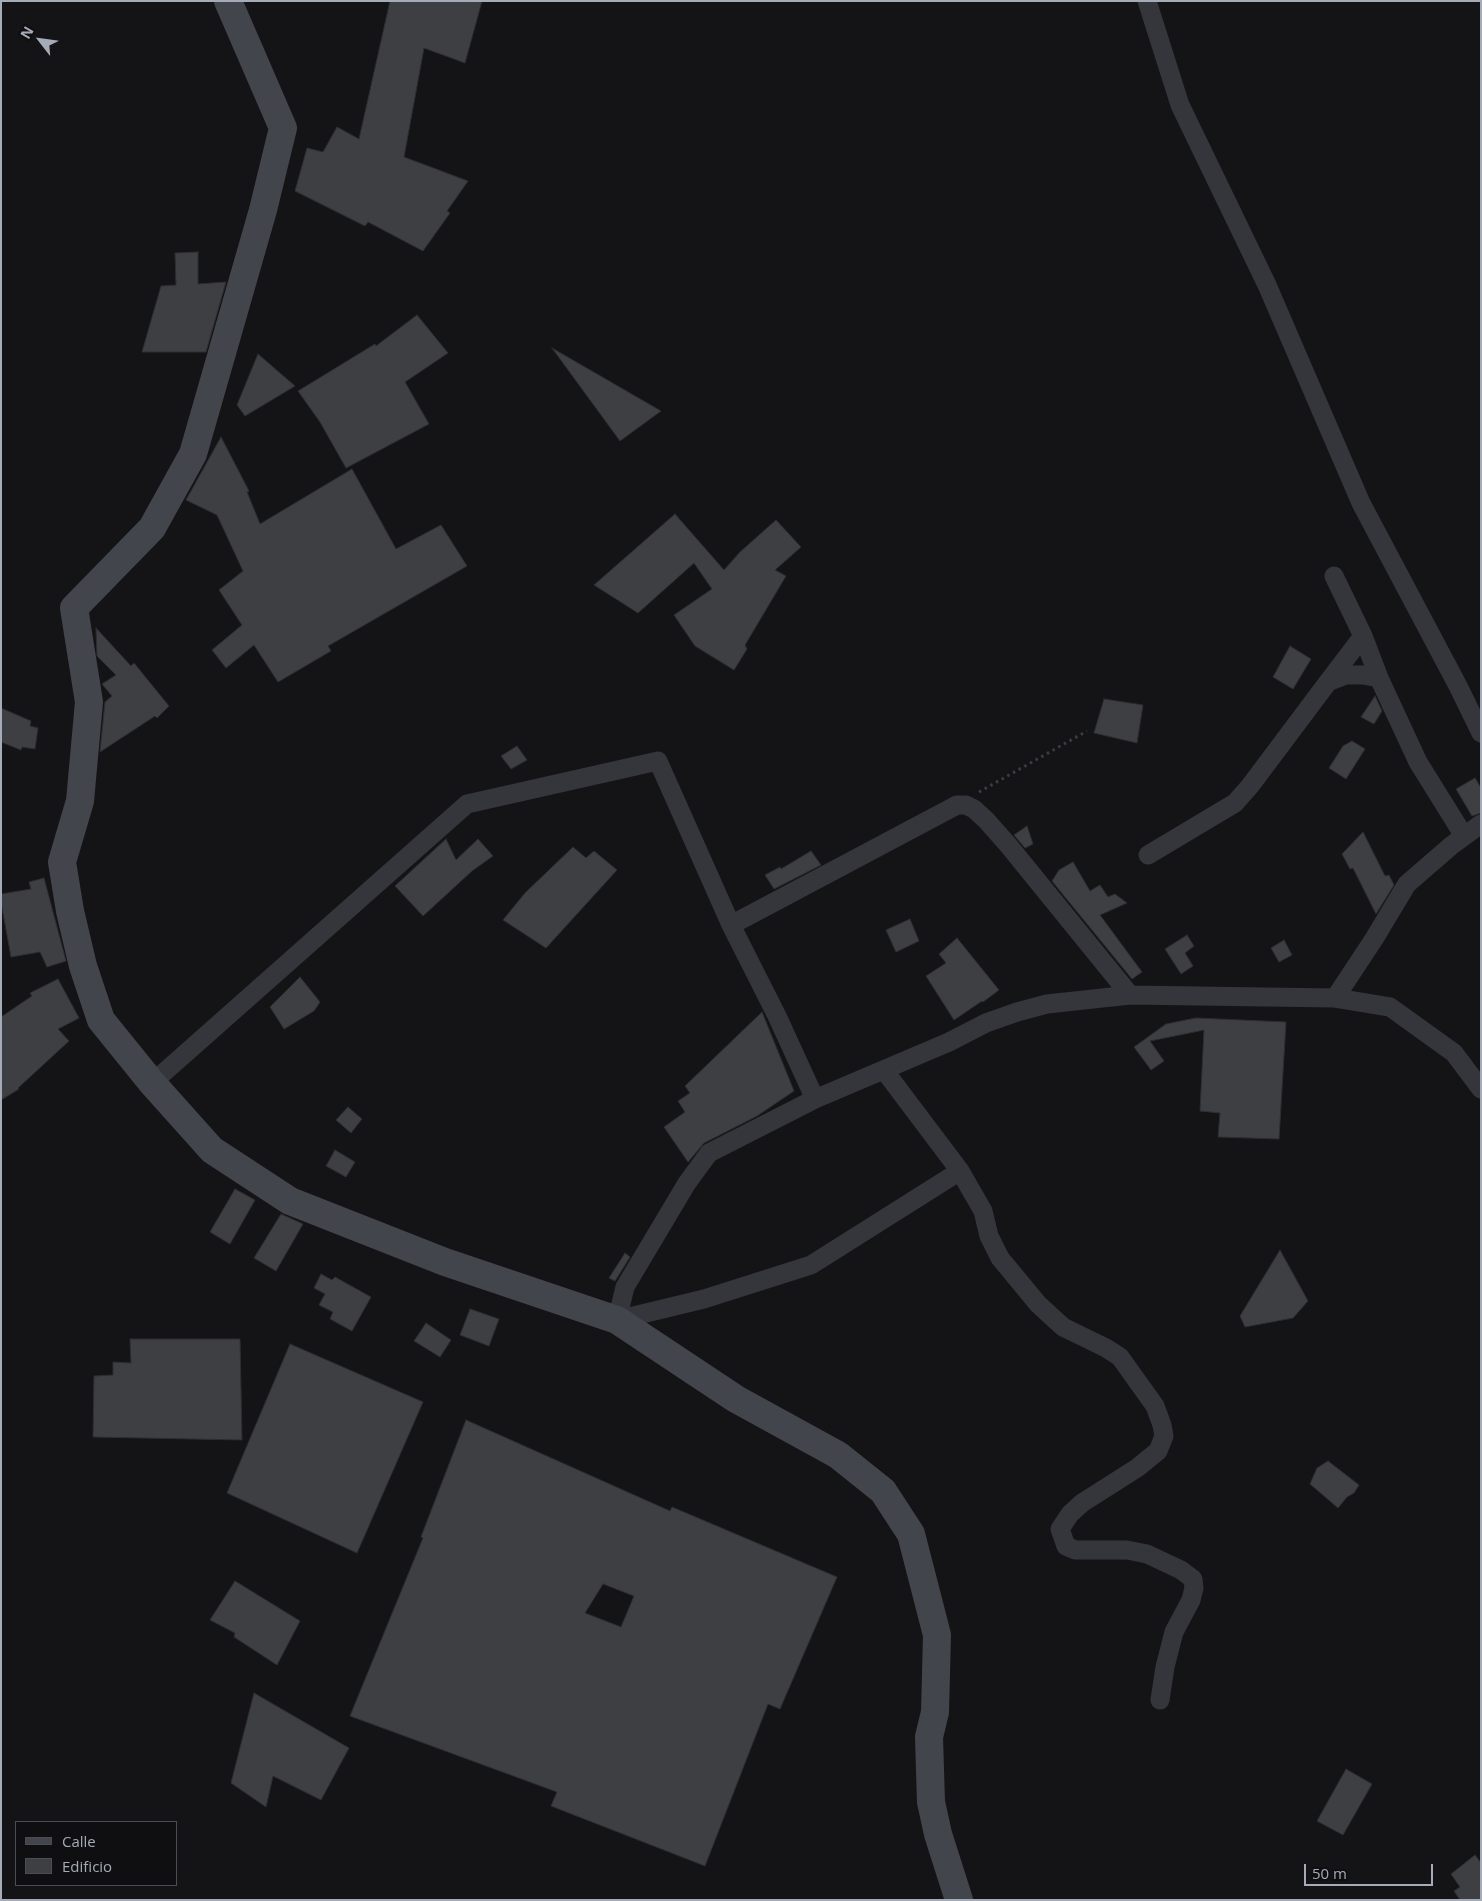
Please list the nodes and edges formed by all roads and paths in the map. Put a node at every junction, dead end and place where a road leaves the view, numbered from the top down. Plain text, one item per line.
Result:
1 (228, 1) edge
2 (1147, 1) edge
3 (1334, 576) dead end
4 (1363, 636) junction
5 (1379, 678) junction
6 (1328, 682) junction
7 (1087, 731) dead end
8 (1481, 733) edge
9 (957, 805) junction
10 (1481, 824) edge
11 (1464, 836) junction
12 (1148, 855) dead end
13 (731, 925) junction
14 (1130, 996) junction
15 (1335, 998) junction
16 (884, 1070) junction
17 (152, 1084) junction
18 (1481, 1089) edge
19 (816, 1099) junction
20 (960, 1171) junction
21 (617, 1320) junction
22 (1160, 1700) dead end
23 (959, 1900) edge

1 - 17 street
2 - 8 street
3 - 4 street
4 - 5 street
4 - 6 street
5 - 6 street
5 - 11 street
6 - 12 street
7 - 9 path
9 - 13 street
9 - 14 street
10 - 11 street
11 - 15 street
13 - 17 street
13 - 19 street
14 - 15 street
14 - 16 street
15 - 18 street
16 - 19 street
16 - 20 street
17 - 21 street
19 - 21 street
20 - 21 street
20 - 22 street
21 - 23 street

